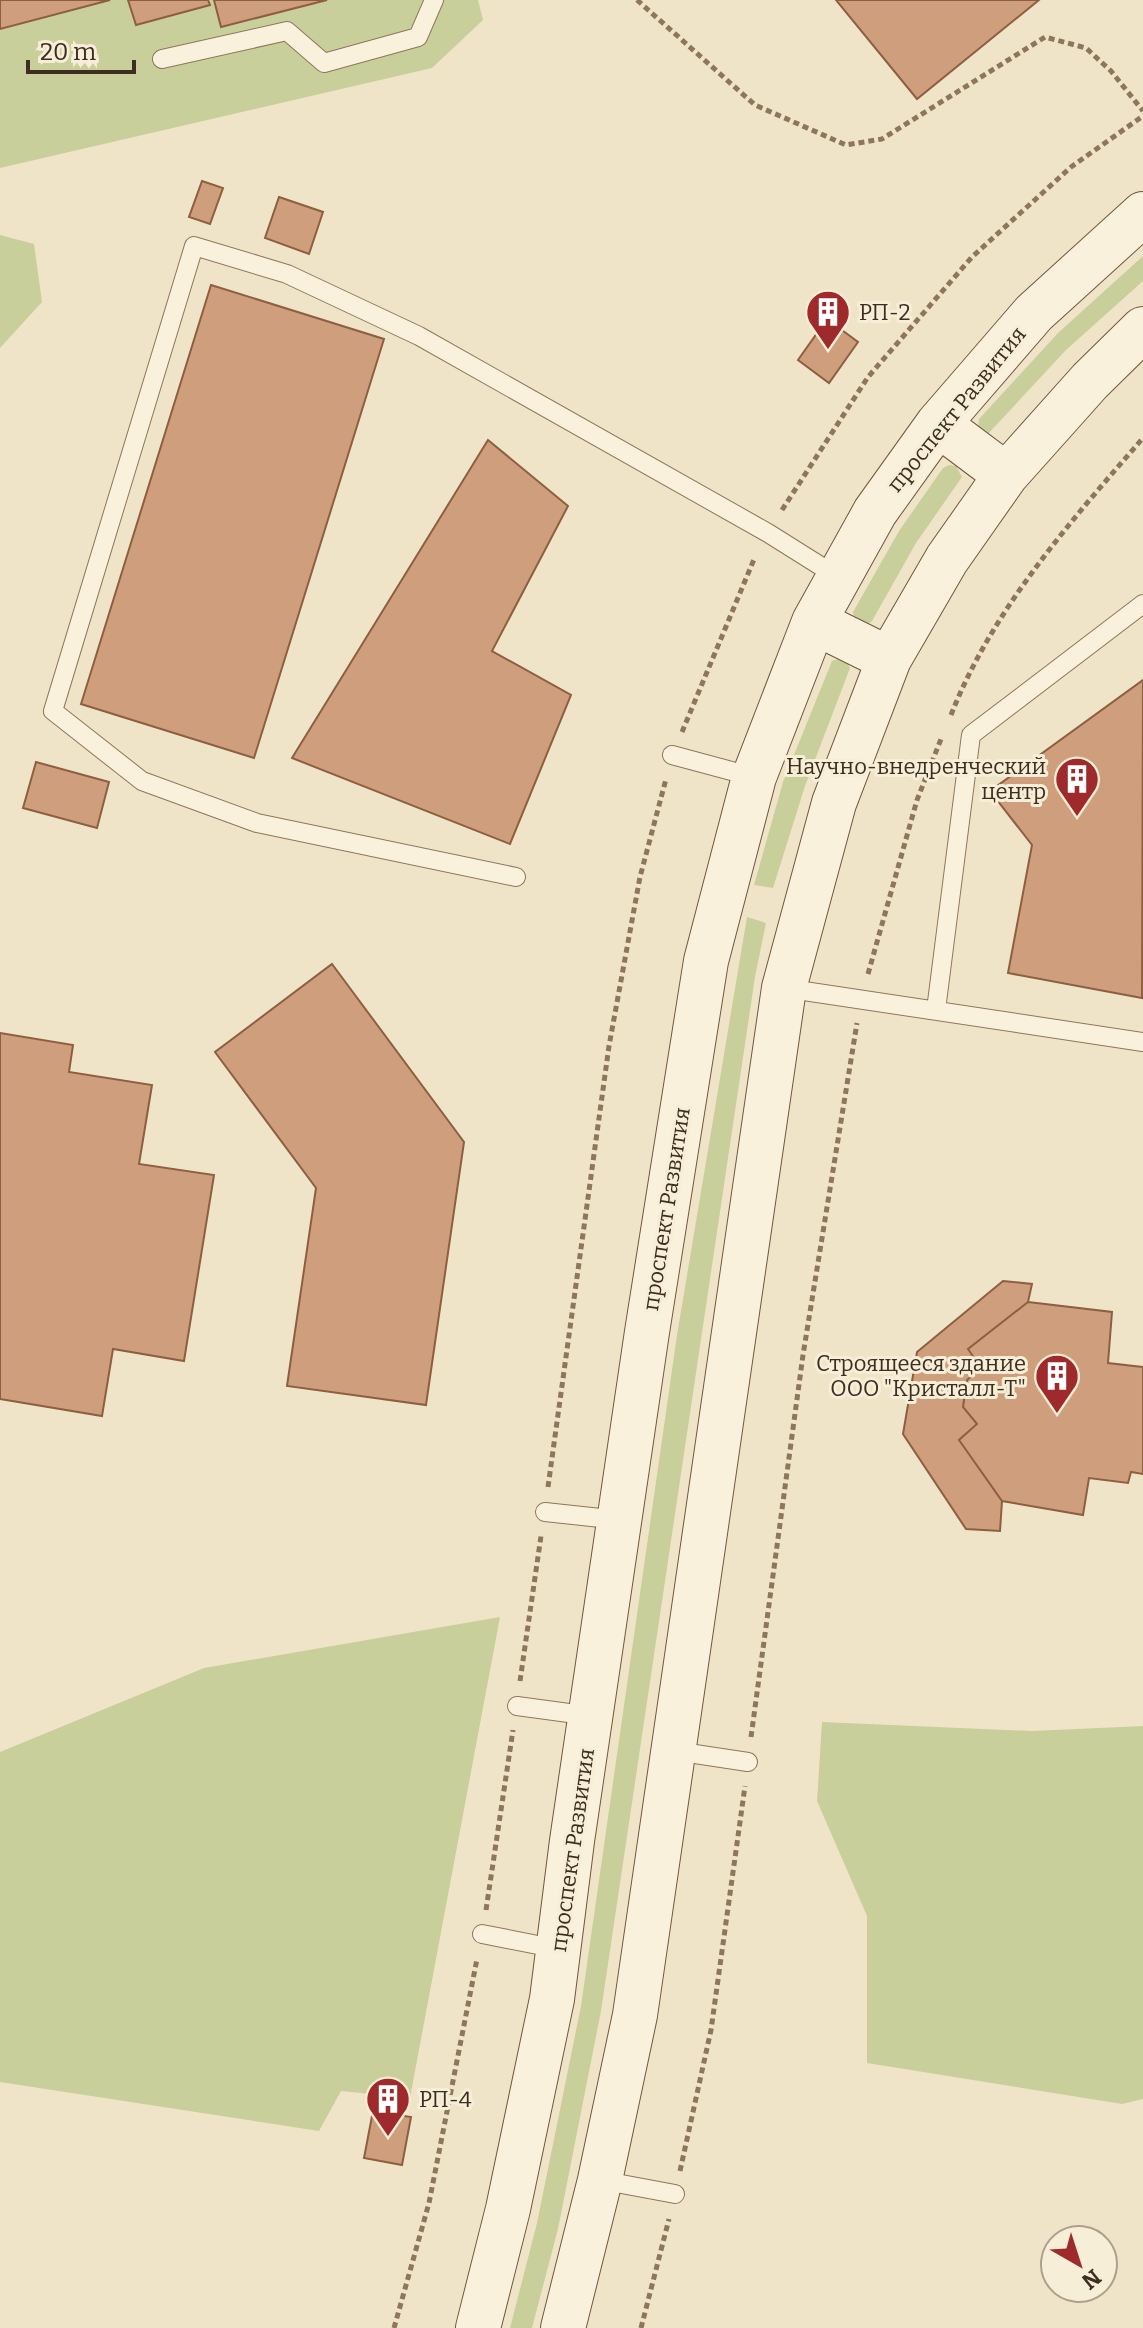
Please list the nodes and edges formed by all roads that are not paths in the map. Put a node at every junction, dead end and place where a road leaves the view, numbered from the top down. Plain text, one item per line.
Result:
1 (434, 0) edge
2 (162, 59) dead end
3 (1143, 214) edge
4 (1143, 329) edge
5 (938, 424) junction
6 (1006, 475) junction
7 (838, 577) junction
8 (1143, 604) edge
9 (814, 622) junction
10 (889, 659) junction
11 (672, 755) dead end
12 (754, 777) junction
13 (516, 877) dead end
14 (784, 988) junction
15 (936, 1010) junction
16 (1143, 1042) edge
17 (545, 1512) dead end
18 (619, 1520) junction
19 (517, 1706) dead end
20 (591, 1716) junction
21 (675, 1751) junction
22 (748, 1762) road end
23 (482, 1934) dead end
24 (558, 1949) junction
25 (600, 2180) junction
26 (675, 2194) road end
27 (478, 2328) edge
28 (563, 2328) edge

1 - 2 lane
3 - 5 street, проспект Развития
4 - 6 street
5 - 6 street
5 - 7 street, проспект Развития
6 - 10 street
7 - 9 street, проспект Развития
7 - 13 lane
8 - 15 lane
9 - 10 street
9 - 12 street, проспект Развития
10 - 14 street
11 - 12 lane
12 - 18 street, проспект Развития
14 - 15 lane
14 - 21 street
15 - 16 lane
17 - 18 lane
18 - 20 street, проспект Развития
19 - 20 lane
20 - 24 street, проспект Развития
21 - 22 lane
21 - 25 street
23 - 24 lane
24 - 27 street, проспект Развития
25 - 26 lane
25 - 28 street

